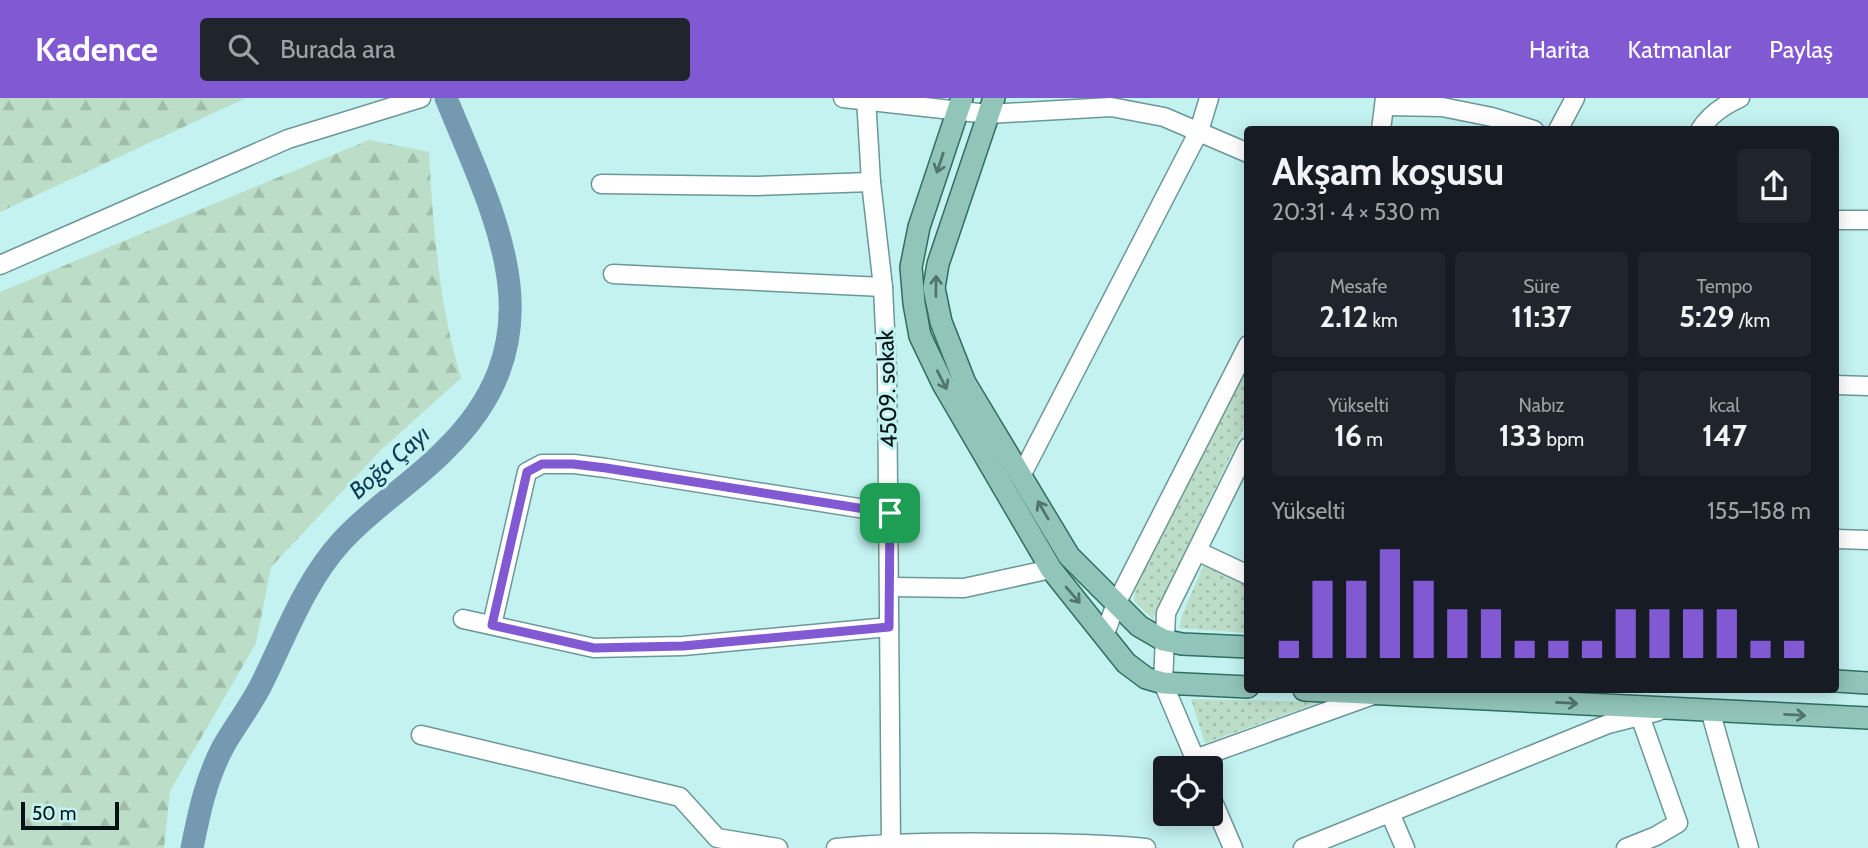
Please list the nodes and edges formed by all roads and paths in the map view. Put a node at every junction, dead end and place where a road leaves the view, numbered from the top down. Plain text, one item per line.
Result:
1 (421, 98) edge
2 (843, 98) edge
3 (1209, 98) edge
4 (1575, 98) edge
5 (1740, 98) edge
6 (866, 100) edge
7 (1385, 102) edge
8 (959, 104) edge
9 (991, 106) edge
10 (1382, 126) edge
11 (1521, 126) edge
12 (1560, 126) edge
13 (1702, 126) edge
14 (1199, 131) junction
15 (1244, 151) edge
16 (871, 182) junction
17 (601, 184) dead end
18 (1839, 220) edge
19 (1868, 220) edge
20 (0, 265) edge
21 (613, 274) dead end
22 (883, 287) junction
23 (1244, 353) edge
24 (1839, 385) edge
25 (1868, 386) edge
26 (1244, 455) edge
27 (1022, 474) junction
28 (890, 513) junction
29 (1839, 539) edge
30 (1868, 540) edge
31 (1197, 551) junction
32 (1051, 569) junction
33 (1244, 573) edge
34 (891, 587) junction
35 (1116, 604) junction
36 (463, 619) dead end
37 (492, 625) junction
38 (889, 627) junction
39 (1104, 636) junction
40 (1163, 640) junction
41 (1244, 648) edge
42 (1839, 681) edge
43 (1163, 683) junction
44 (1868, 683) edge
45 (1244, 687) edge
46 (1378, 693) joint
47 (1671, 708) junction
48 (1710, 710) junction
49 (1640, 716) junction
50 (1868, 718) edge
51 (421, 735) dead end
52 (1194, 756) edge
53 (1215, 756) edge
54 (1390, 813) junction
55 (1223, 825) edge
56 (1658, 842) edge
57 (891, 846) edge
58 (778, 848) edge
59 (836, 848) edge
60 (1146, 848) edge
61 (1233, 848) edge
62 (1303, 848) edge
63 (1405, 848) edge
64 (1626, 848) edge
65 (1749, 848) edge

1 - 20 street
2 - 6 street
3 - 14 street
4 - 12 street
5 - 13 street
6 - 8 street
6 - 16 street, 4509. sokak
7 - 10 street
7 - 11 street
8 - 9 street
8 -> 32 main road
9 - 14 street
27 -> 9 main road
14 - 15 street
14 - 27 street
16 - 17 street
16 - 22 street, 4509. sokak
18 - 19 street
21 - 22 street
22 - 28 street, 4509. sokak
23 - 35 street
24 - 25 street
26 - 31 street
35 -> 27 main road
28 - 34 street, 4509. sokak
28 - 37 street
29 - 30 street
31 - 33 street
31 - 40 street
32 - 34 street
32 -> 39 main road
34 - 38 street, 4509. sokak
35 - 39 street
35 - 40 main road
36 - 37 street
37 - 38 street
38 - 57 street, 4509. sokak
39 - 43 main road
40 - 41 main road
40 - 43 street
42 - 44 main road
43 - 45 main road
43 - 52 street
46 -> 47 main road
46 - 53 street
47 - 48 main road
47 - 49 street
48 -> 50 main road
48 - 65 street
49 - 54 street
49 - 56 street
51 - 58 street
54 - 62 street
54 - 63 street
55 - 61 street
56 - 64 street
57 - 59 street
57 - 60 street

